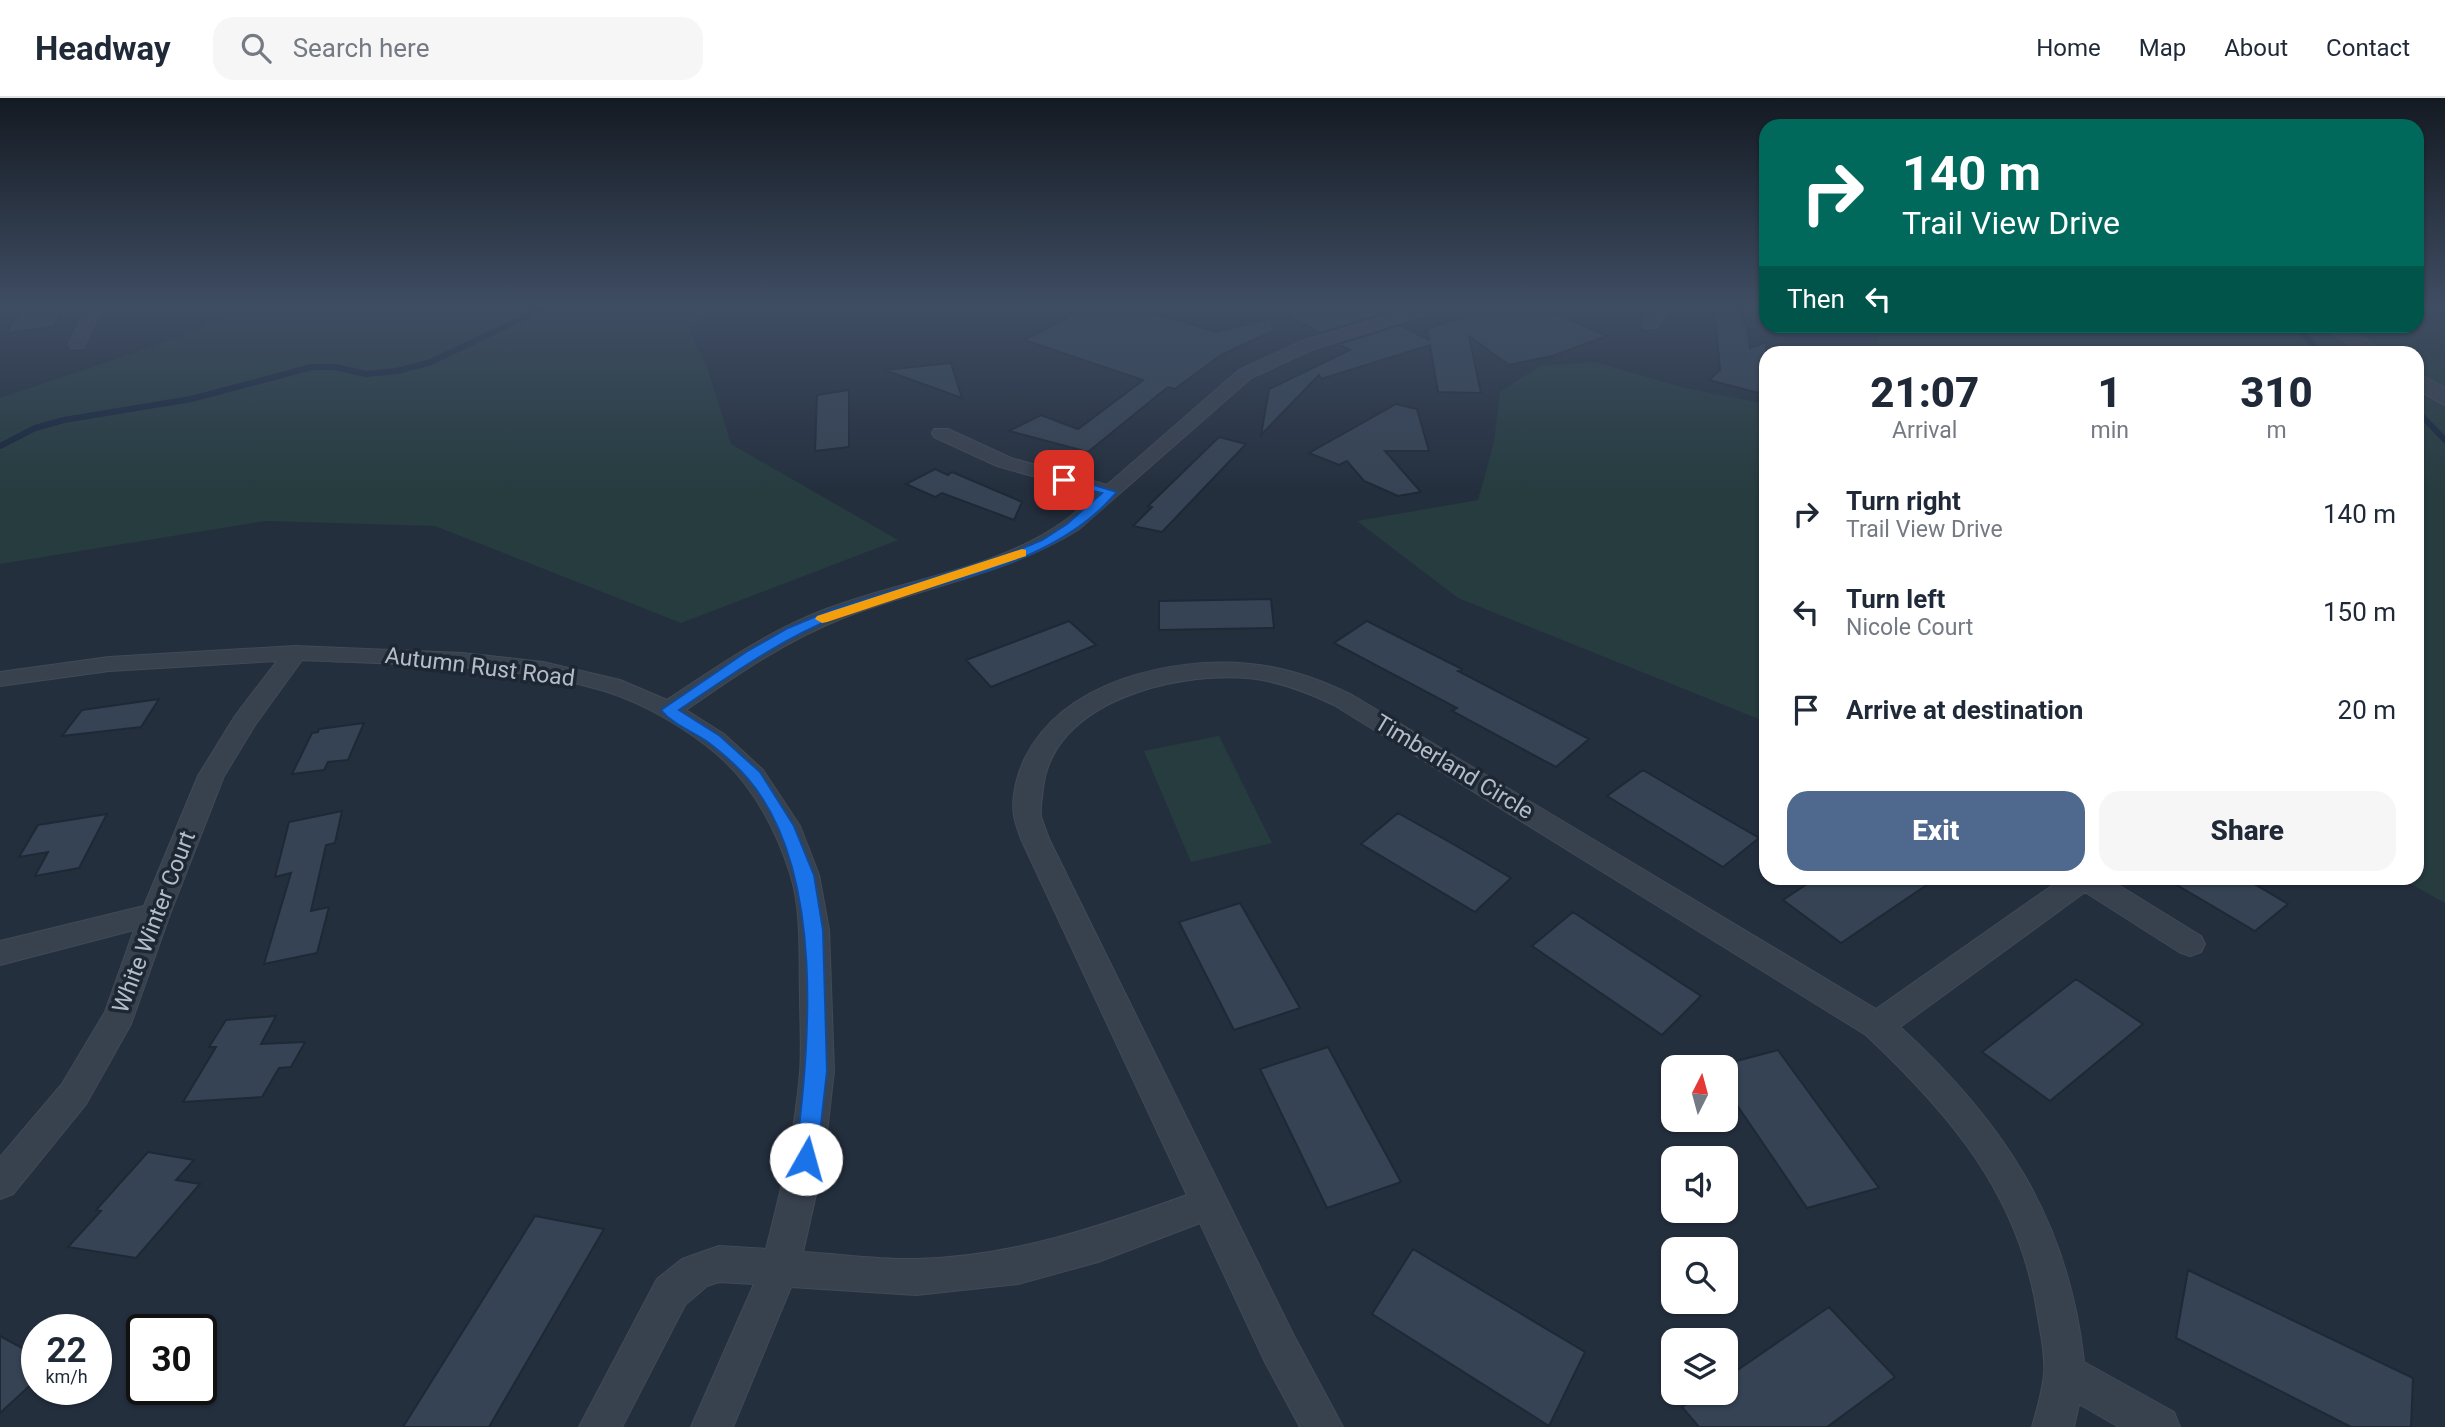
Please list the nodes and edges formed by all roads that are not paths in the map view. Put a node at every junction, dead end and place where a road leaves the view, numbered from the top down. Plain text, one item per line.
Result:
1 (1262, 366) edge
2 (2424, 384) edge
3 (2445, 398) edge
4 (941, 433) dead end
5 (1111, 492) junction
6 (295, 653) junction
7 (0, 680) edge
8 (669, 710) junction
9 (2074, 885) edge
10 (2095, 885) edge
11 (155, 914) junction
12 (2190, 944) dead end
13 (0, 953) edge
14 (1877, 1026) junction
15 (0, 1183) edge
16 (1209, 1203) junction
17 (781, 1266) junction
18 (2064, 1373) junction
19 (600, 1427) edge
20 (712, 1427) edge
21 (1322, 1427) edge
22 (2053, 1427) edge
23 (2159, 1427) edge

1 - 5 street
2 - 3 street
4 - 5 street
5 - 8 street
6 - 7 street, Autumn Rust Road
6 - 8 street, Autumn Rust Road
6 - 11 street, White Winter Court
8 - 17 street, Autumn Rust Road
9 - 14 street
10 - 12 street
11 - 13 street
11 - 15 street, White Winter Court
14 - 16 street, Timberland Circle
14 - 18 street, Timberland Circle
16 - 17 street
16 - 21 street, Timberland Circle
17 - 19 street
17 - 20 street, Autumn Rust Road
18 - 22 street, Timberland Circle
18 - 23 street

